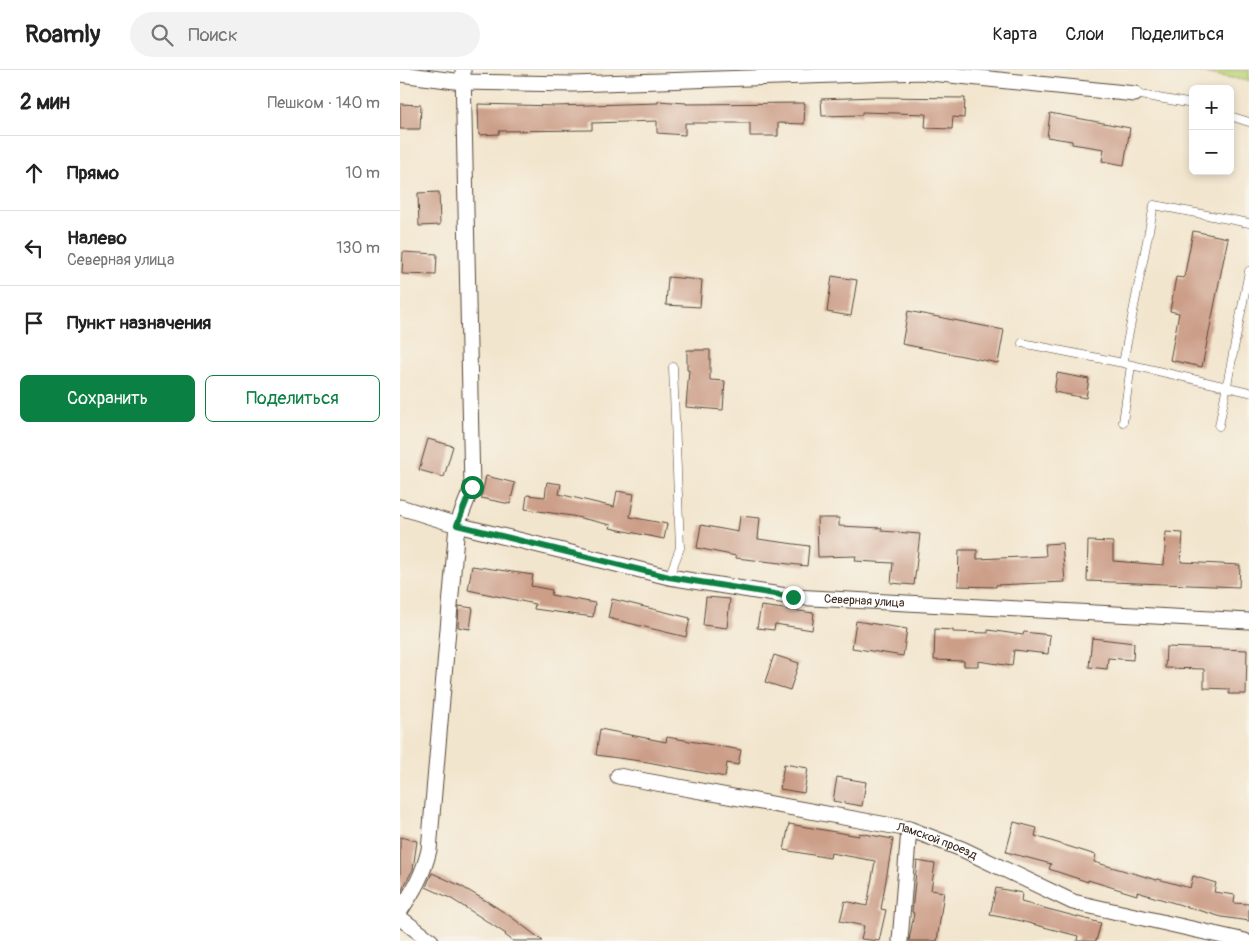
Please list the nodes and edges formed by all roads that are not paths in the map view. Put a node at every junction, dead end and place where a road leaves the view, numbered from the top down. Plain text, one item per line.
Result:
1 (921, 71) edge
2 (400, 74) edge
3 (463, 76) edge
4 (1135, 94) joint
5 (1189, 103) edge
6 (1234, 117) edge
7 (1249, 122) edge
8 (1249, 223) edge
9 (1249, 271) edge
10 (1022, 342) dead end
11 (1127, 364) junction
12 (673, 367) dead end
13 (1227, 387) junction
14 (1249, 392) edge
15 (1122, 422) dead end
16 (1219, 426) dead end
17 (400, 507) edge
18 (457, 525) junction
19 (669, 577) junction
20 (1249, 621) edge
21 (618, 776) dead end
22 (909, 829) junction
23 (400, 911) edge
24 (400, 918) edge
25 (431, 941) edge
26 (900, 941) edge
27 (1245, 941) edge

1 - 3 street
1 - 4 street
2 - 3 street
3 - 18 street
4 - 5 lane
6 - 7 lane
8 - 11 lane
9 - 13 lane
10 - 11 lane
11 - 13 lane
11 - 15 lane
12 - 19 lane
13 - 14 lane
13 - 16 lane
17 - 18 street, Северная улица
18 - 19 street, Северная улица
18 - 23 street
19 - 20 street, Северная улица
21 - 22 street, Ламской проезд
22 - 26 street
22 - 27 street, Ламской проезд
24 - 25 street

